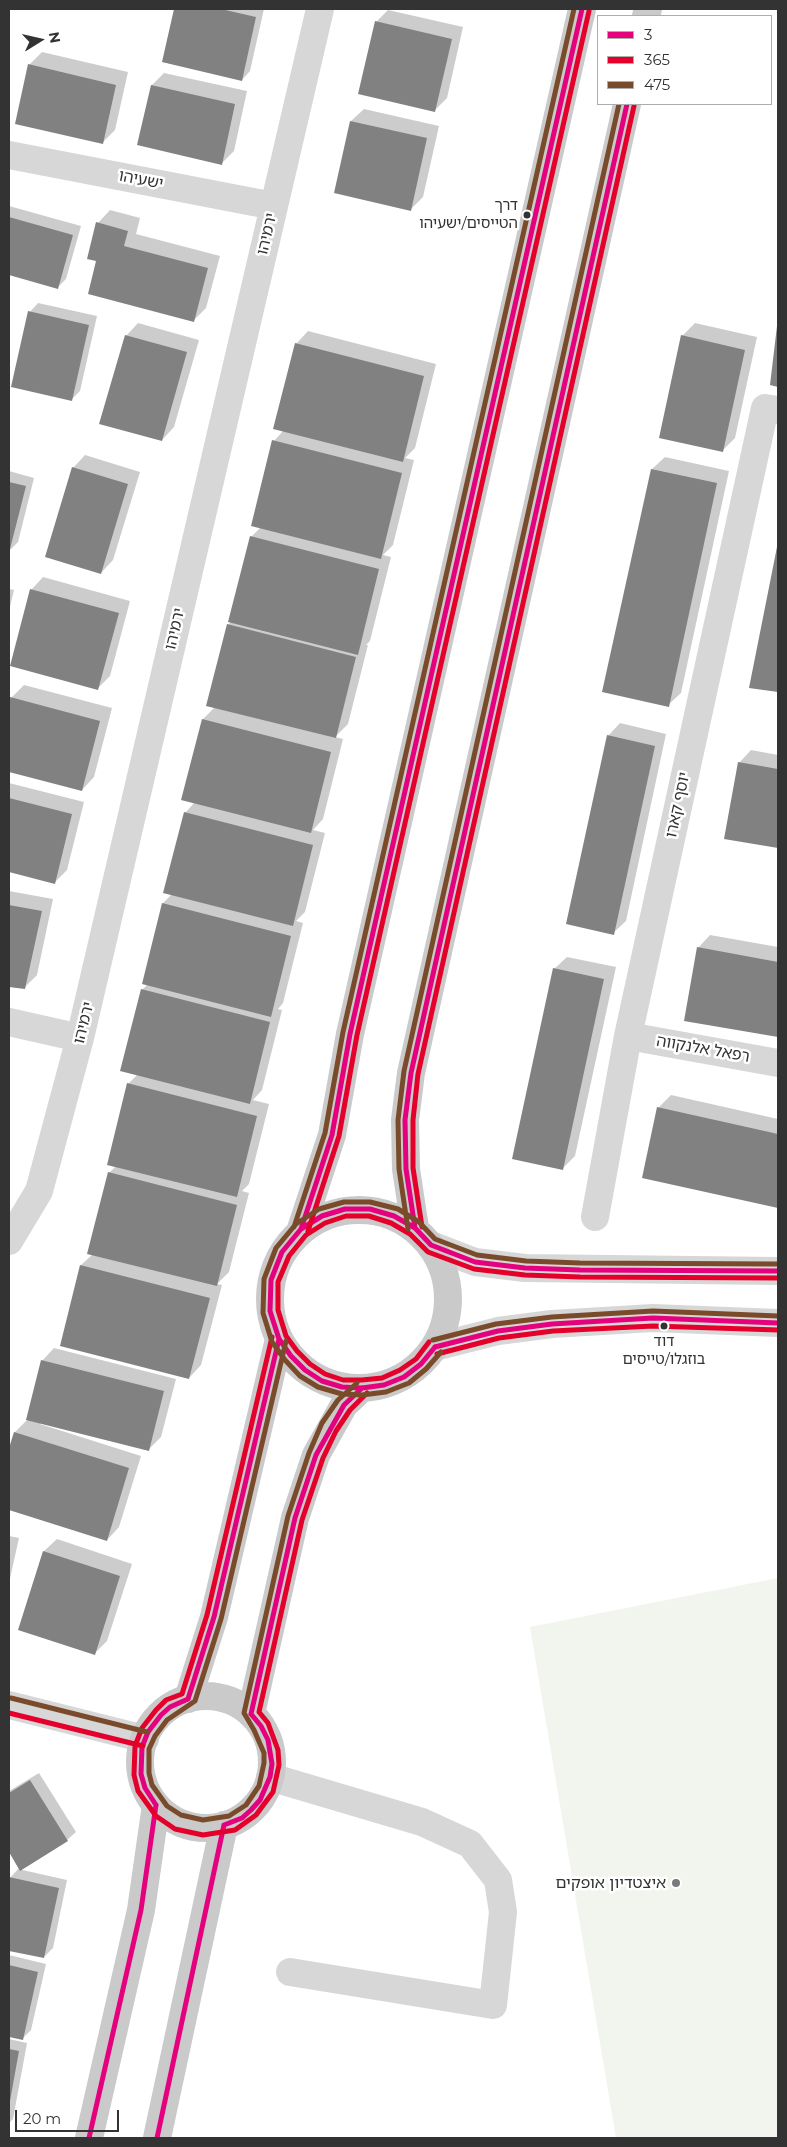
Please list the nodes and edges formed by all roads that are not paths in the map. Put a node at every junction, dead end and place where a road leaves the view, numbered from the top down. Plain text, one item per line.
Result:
1 (320, 9) edge
2 (582, 9) edge
3 (626, 105) edge
4 (9, 155) edge
5 (274, 206) junction
6 (778, 410) edge
7 (9, 1022) edge
8 (628, 1036) junction
9 (80, 1038) junction
10 (778, 1063) edge
11 (595, 1217) dead end
12 (301, 1229) junction
13 (423, 1236) junction
14 (9, 1241) edge
15 (778, 1271) edge
16 (778, 1322) edge
17 (279, 1339) junction
18 (435, 1347) junction
19 (362, 1388) junction
20 (188, 1699) junction
21 (9, 1704) edge
22 (251, 1714) junction
23 (144, 1739) junction
24 (270, 1777) junction
25 (156, 1805) junction
26 (224, 1825) junction
27 (290, 1972) dead end
28 (90, 2138) edge
29 (157, 2138) edge

1 - 5 street, ירמיהו
2 - 12 main road
3 - 13 main road
4 - 5 street, ישעיהו
5 - 9 street, ירמיהו
6 - 8 street, יוסף קארו
7 - 9 street
8 - 10 street, רפאל אלנקווה
8 - 11 street, יוסף קארו
9 - 14 street, ירמיהו
12 - 13 main road
12 - 17 main road
13 - 15 street
13 - 18 main road
16 - 18 street
17 - 19 main road
17 - 20 main road
18 - 19 main road
19 - 22 main road
20 - 22 main road
20 - 23 main road
21 - 23 street
22 - 24 main road
23 - 25 main road
24 - 26 main road
24 - 27 street
25 - 26 main road
25 - 28 main road
26 - 29 main road

